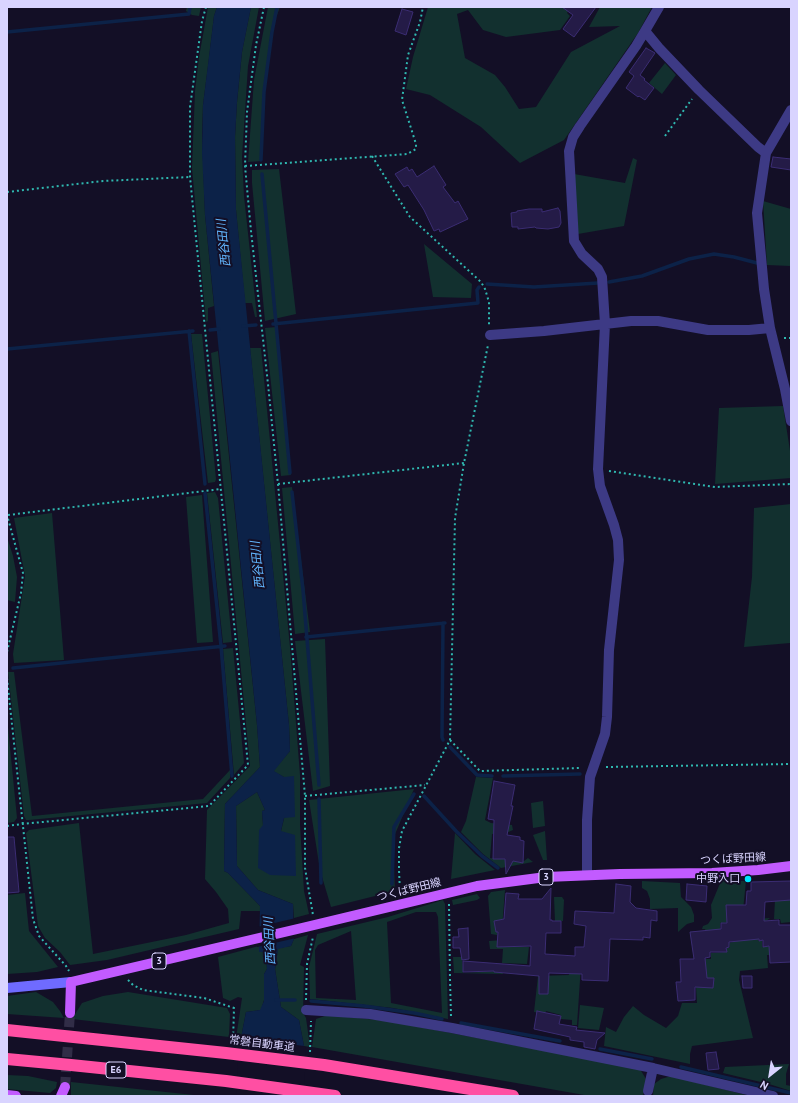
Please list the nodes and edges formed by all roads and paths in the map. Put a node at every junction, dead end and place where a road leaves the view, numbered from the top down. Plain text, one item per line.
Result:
1 (206, 7) edge
2 (264, 7) edge
3 (423, 7) edge
4 (659, 7) edge
5 (645, 31) junction
6 (699, 90) junction
7 (791, 110) edge
8 (665, 136) dead end
9 (766, 153) junction
10 (372, 156) junction
11 (245, 166) junction
12 (190, 177) junction
13 (7, 192) edge
14 (605, 324) junction
15 (770, 328) junction
16 (490, 335) junction
17 (791, 421) edge
18 (464, 463) junction
19 (598, 469) junction
20 (278, 484) junction
21 (791, 484) edge
22 (221, 489) junction
23 (7, 514) edge
24 (7, 652) edge
25 (7, 678) edge
26 (450, 740) junction
27 (791, 764) edge
28 (592, 768) junction
29 (425, 785) junction
30 (305, 796) junction
31 (22, 824) junction
32 (7, 826) edge
33 (791, 866) edge
34 (587, 874) junction
35 (449, 892) junction
36 (402, 904) junction
37 (310, 926) junction
38 (119, 970) junction
39 (71, 982) junction
40 (7, 988) edge
41 (306, 1010) joint
42 (70, 1013) tunnel mouth
43 (452, 1028) junction
44 (7, 1030) edge
45 (229, 1050) junction
46 (7, 1059) edge
47 (653, 1068) junction
48 (648, 1091) dead end
49 (7, 1095) edge
50 (16, 1096) edge
51 (335, 1096) edge
52 (513, 1096) edge
53 (774, 1096) edge

1 - 12 path
2 - 11 path
3 - 10 path
4 - 5 street
5 - 6 street
5 - 14 street
6 - 8 path
6 - 9 street
7 - 9 street
9 - 15 street
10 - 11 path
10 - 16 path
11 - 20 path
12 - 13 path
12 - 22 path
14 - 15 street
14 - 16 street
14 - 19 street
15 - 17 street
16 - 18 path
18 - 20 path
18 - 26 path
19 - 21 path
19 - 28 street
20 - 30 path
22 - 23 path
22 - 31 path
23 - 24 path
25 - 31 path
26 - 28 path
26 - 29 path
27 - 28 path
28 - 34 street
29 - 30 path
29 - 36 path
30 - 37 path
31 - 32 path
31 - 39 path
33 - 34 main road, つくば野田線 / 3
34 - 35 main road, つくば野田線 / 3
35 - 36 main road, つくば野田線 / 3
35 - 43 path
36 - 37 main road, つくば野田線 / 3
37 - 38 main road, つくば野田線 / 3
37 - 41 path
38 - 39 main road, つくば野田線 / 3
38 - 45 path
39 - 40 main road
39 - 42 main road
41 - 43 street
43 - 47 street
44 - 45 highway, 常磐自動車道
45 - 52 highway, 常磐自動車道
46 - 51 highway, E6
47 - 48 street
47 - 53 street
49 - 50 main road

